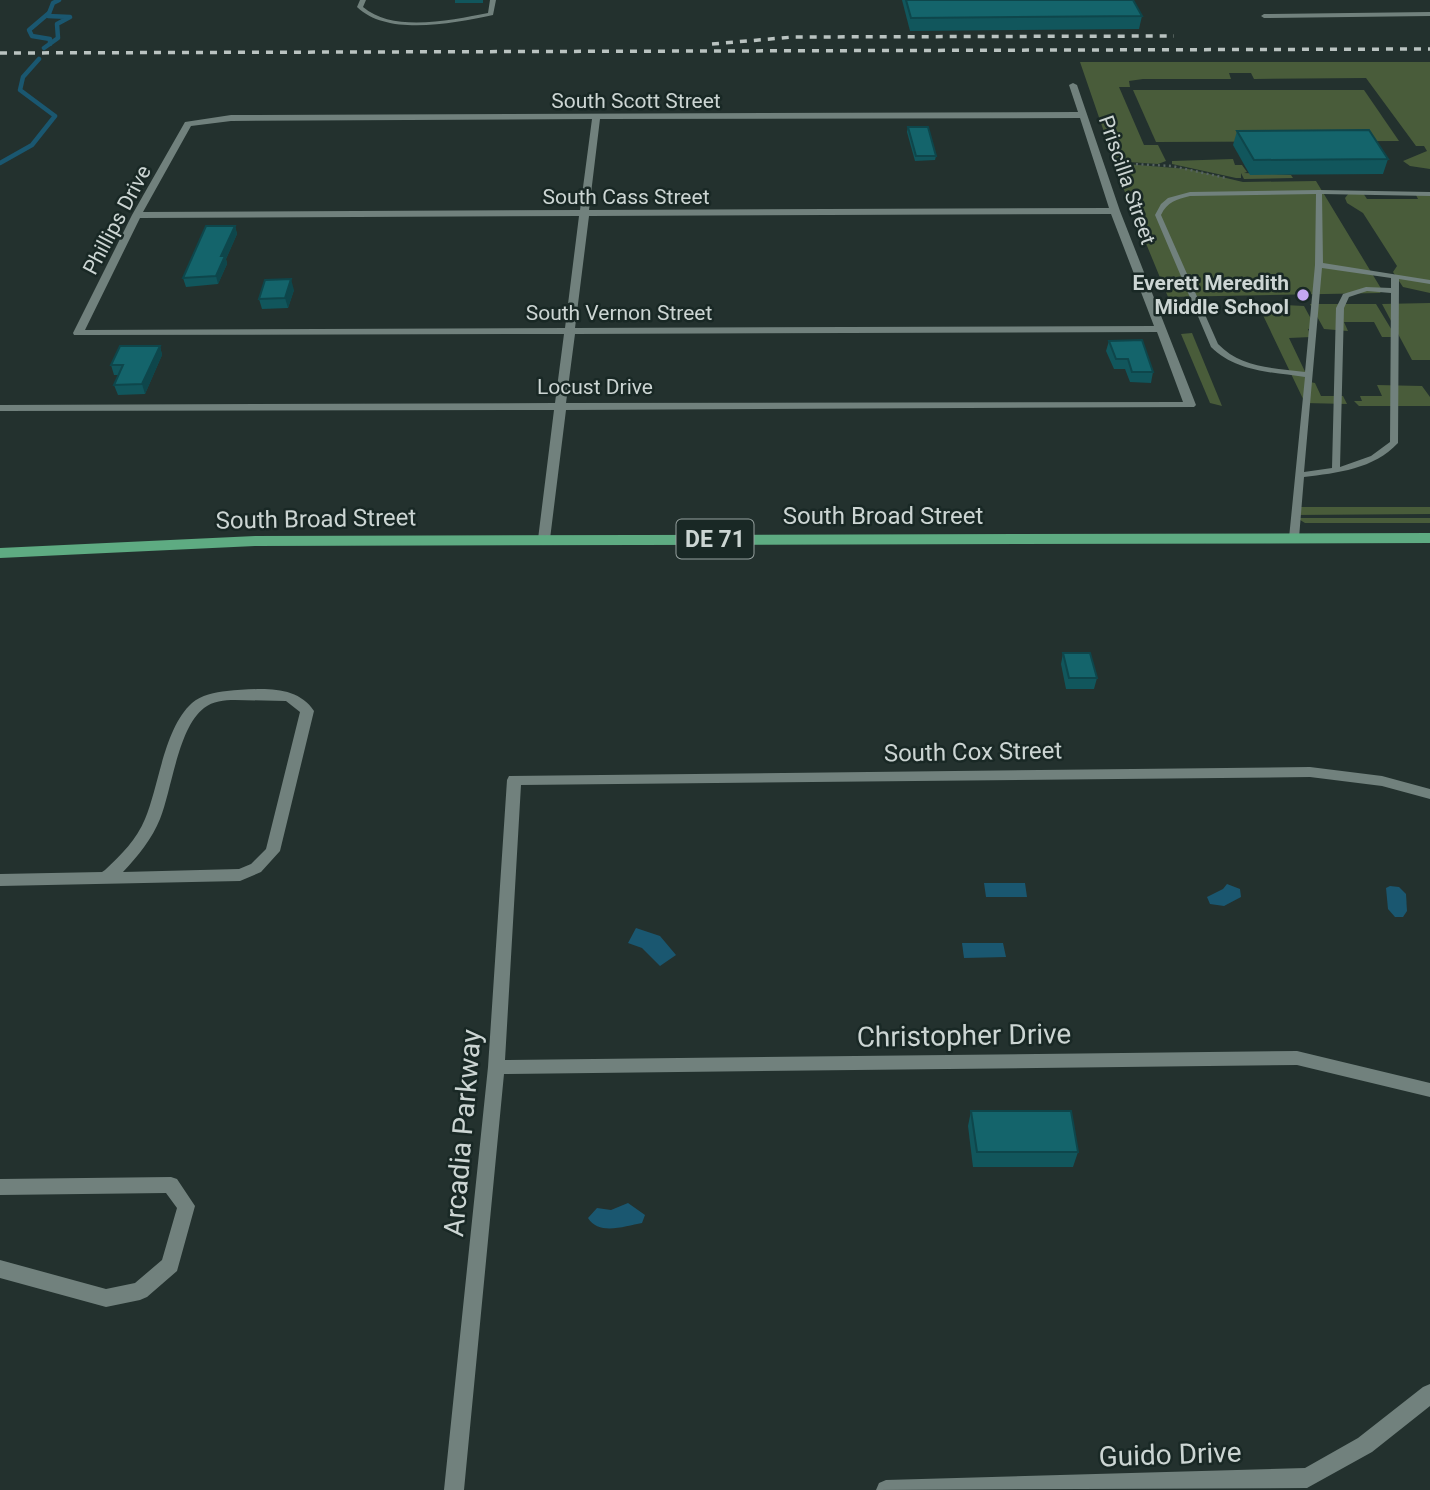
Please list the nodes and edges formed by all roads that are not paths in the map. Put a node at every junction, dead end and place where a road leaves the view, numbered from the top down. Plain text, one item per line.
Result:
1 (363, 0) edge
2 (494, 0) edge
3 (1430, 14) edge
4 (1264, 16) dead end
5 (1073, 85) dead end
6 (1084, 116) junction
7 (596, 119) junction
8 (188, 124) joint
9 (1319, 192) junction
10 (1430, 194) edge
11 (1115, 211) junction
12 (137, 215) junction
13 (583, 215) junction
14 (1319, 265) junction
15 (1395, 277) junction
16 (1430, 282) edge
17 (1395, 291) junction
18 (1161, 329) junction
19 (570, 332) junction
20 (78, 333) joint
21 (1309, 375) junction
22 (1190, 405) joint
23 (560, 407) junction
24 (0, 408) edge
25 (1336, 471) junction
26 (1301, 475) junction
27 (1294, 538) junction
28 (1430, 538) edge
29 (544, 539) junction
30 (0, 553) edge
31 (514, 780) joint
32 (1430, 794) edge
33 (0, 880) edge
34 (104, 880) junction
35 (496, 1067) junction
36 (1430, 1090) edge
37 (0, 1187) edge
38 (0, 1269) edge
39 (1430, 1394) edge
40 (454, 1490) edge
41 (886, 1490) edge

1 - 2 lane
3 - 4 lane
5 - 6 street, Priscilla Street
6 - 7 street, South Scott Street
6 - 11 street, Priscilla Street
7 - 8 street, South Scott Street
7 - 13 street
8 - 12 street, Phillips Drive
9 - 10 lane
9 - 14 lane
9 - 21 lane
11 - 13 street, South Cass Street
11 - 18 street, Priscilla Street
12 - 13 street, South Cass Street
12 - 20 street, Phillips Drive
13 - 19 street
14 - 15 lane
14 - 21 lane
15 - 16 lane
15 - 17 lane
17 - 25 lane
17 - 25 lane
18 - 19 street, South Vernon Street
18 - 22 street, Priscilla Street
19 - 20 street, South Vernon Street
19 - 23 street
21 - 26 lane
22 - 23 street, Locust Drive
23 - 24 street, Locust Drive
23 - 29 street
25 - 26 lane
26 - 27 lane
27 - 28 main road, South Broad Street / DE 71
27 - 29 main road, South Broad Street / DE 71
29 - 30 main road, South Broad Street / DE 71
31 - 32 street, South Cox Street
31 - 35 street, Arcadia Parkway
33 - 34 street
34 - 34 street
35 - 36 street, Christopher Drive
35 - 40 street, Arcadia Parkway
37 - 38 street
39 - 41 street, Guido Drive

